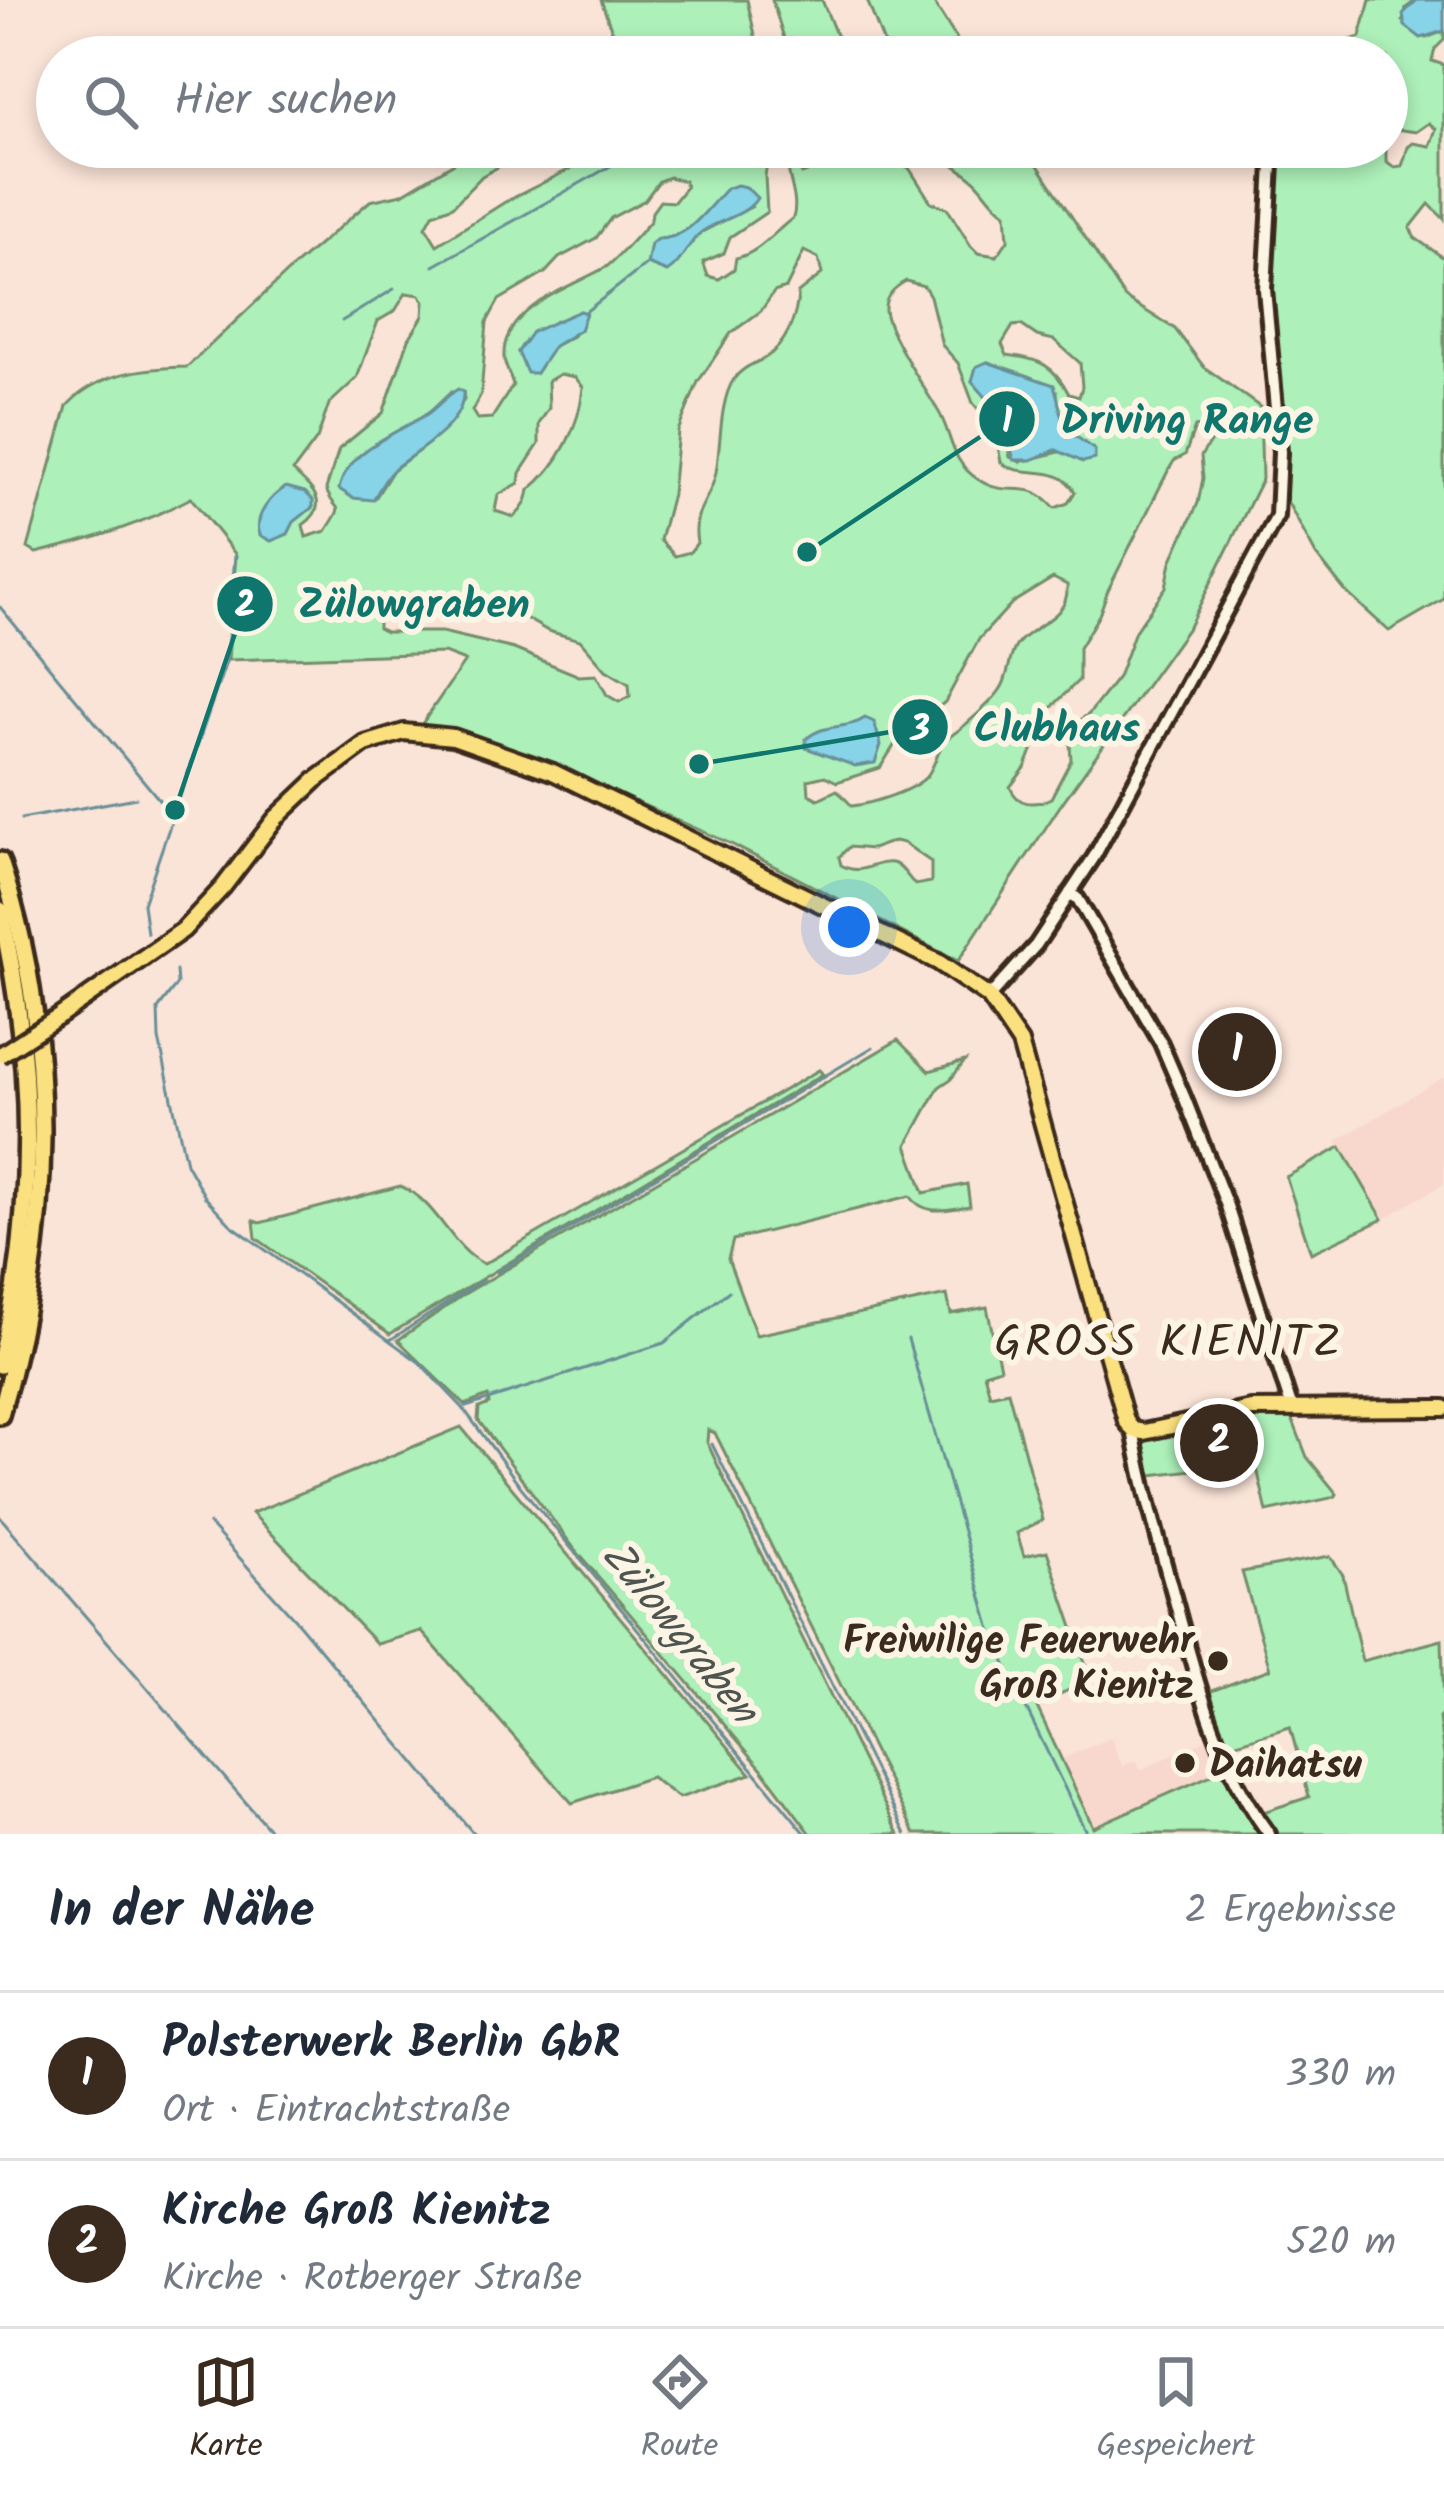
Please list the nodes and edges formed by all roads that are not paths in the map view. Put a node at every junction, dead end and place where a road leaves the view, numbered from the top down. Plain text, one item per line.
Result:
1 (1272, 168) edge
2 (0, 860) edge
3 (1070, 893) junction
4 (0, 910) edge
5 (989, 997) junction
6 (0, 1055) edge
7 (0, 1366) edge
8 (1292, 1408) junction
9 (1444, 1408) edge
10 (0, 1415) edge
11 (1132, 1430) junction
12 (1269, 1834) edge

1 - 3 street
2 - 10 highway
3 - 5 street
3 - 8 street
4 - 7 highway
5 - 6 main road, bridge
5 - 11 main road
8 - 9 main road
8 - 11 main road
11 - 12 street

